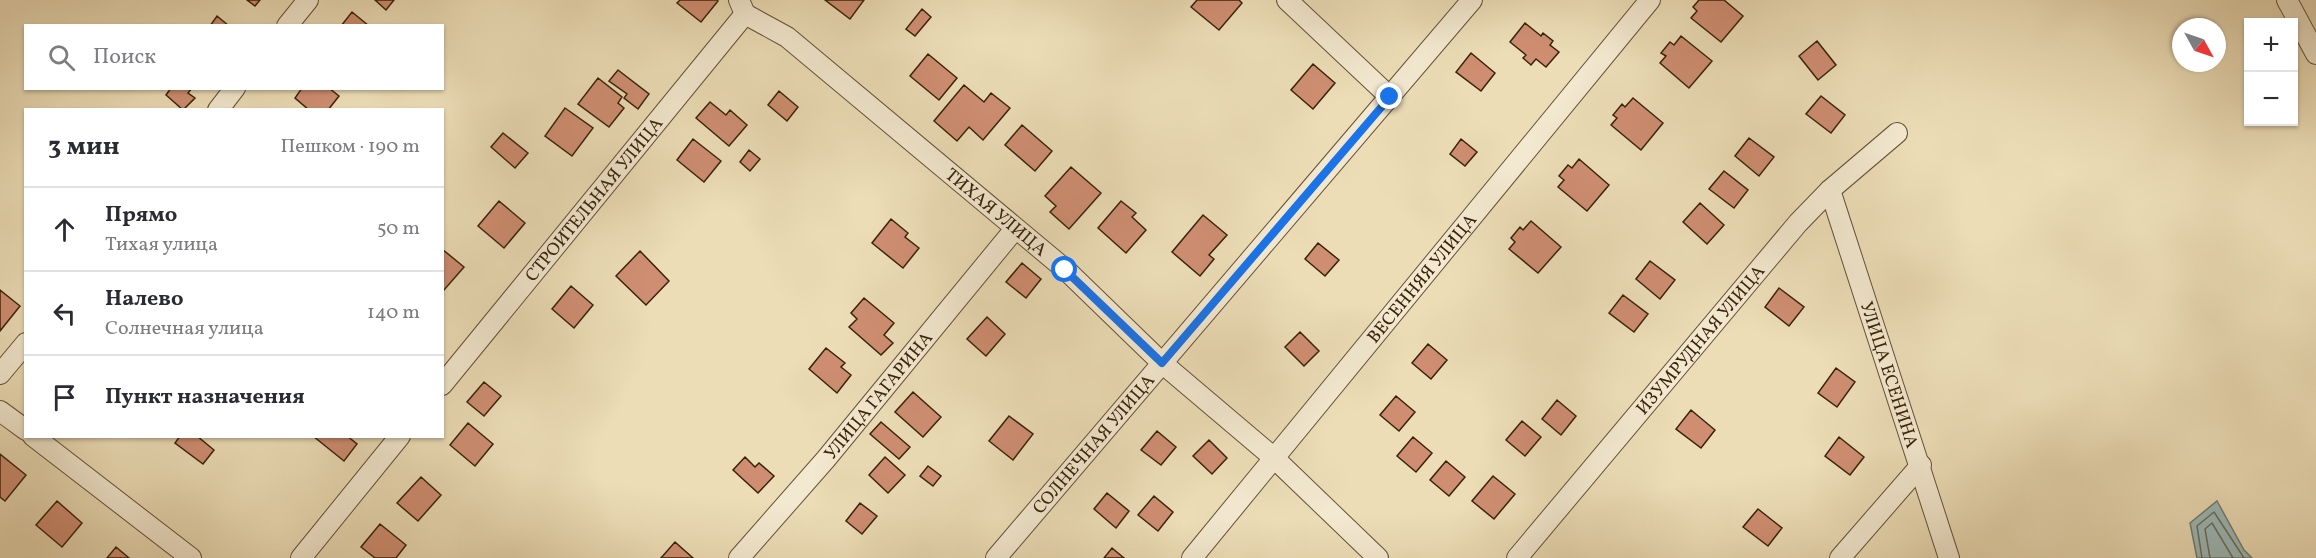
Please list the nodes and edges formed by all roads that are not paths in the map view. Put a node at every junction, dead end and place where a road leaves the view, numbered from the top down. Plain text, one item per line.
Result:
1 (308, 0) edge
2 (1287, 0) edge
3 (1472, 0) edge
4 (1650, 0) edge
5 (2287, 0) edge
6 (742, 7) edge
7 (289, 24) edge
8 (2316, 54) edge
9 (233, 90) edge
10 (1390, 97) junction
11 (220, 108) edge
12 (1898, 133) dead end
13 (1830, 190) junction
14 (1014, 230) junction
15 (24, 345) edge
16 (1162, 363) junction
17 (0, 374) edge
18 (444, 382) edge
19 (0, 411) edge
20 (24, 429) edge
21 (36, 438) edge
22 (398, 438) edge
23 (1273, 457) junction
24 (1921, 465) junction
25 (191, 558) edge
26 (301, 558) edge
27 (739, 558) edge
28 (996, 558) edge
29 (1192, 558) edge
30 (1378, 558) edge
31 (1517, 558) edge
32 (1840, 558) edge
33 (1949, 558) edge

1 - 7 street
2 - 10 street
3 - 10 street, СОЛНЕЧНАЯ УЛИЦА
4 - 23 street, ВЕСЕННЯЯ УЛИЦА
5 - 8 street
6 - 14 street, ТИХАЯ УЛИЦА
6 - 18 street, СТРОИТЕЛЬНАЯ УЛИЦА
9 - 11 street
10 - 16 street, СОЛНЕЧНАЯ УЛИЦА
12 - 13 street, ИЗУМРУДНАЯ УЛИЦА
13 - 24 street, УЛИЦА ЕСЕНИНА
13 - 31 street, ИЗУМРУДНАЯ УЛИЦА
14 - 16 street, ТИХАЯ УЛИЦА
14 - 27 street, УЛИЦА ГАГАРИНА
15 - 17 street
16 - 23 street, ТИХАЯ УЛИЦА
16 - 28 street, СОЛНЕЧНАЯ УЛИЦА
19 - 20 street
21 - 25 street
22 - 26 street
23 - 29 street, ВЕСЕННЯЯ УЛИЦА
23 - 30 street, ТИХАЯ УЛИЦА
24 - 32 street
24 - 33 street, УЛИЦА ЕСЕНИНА

